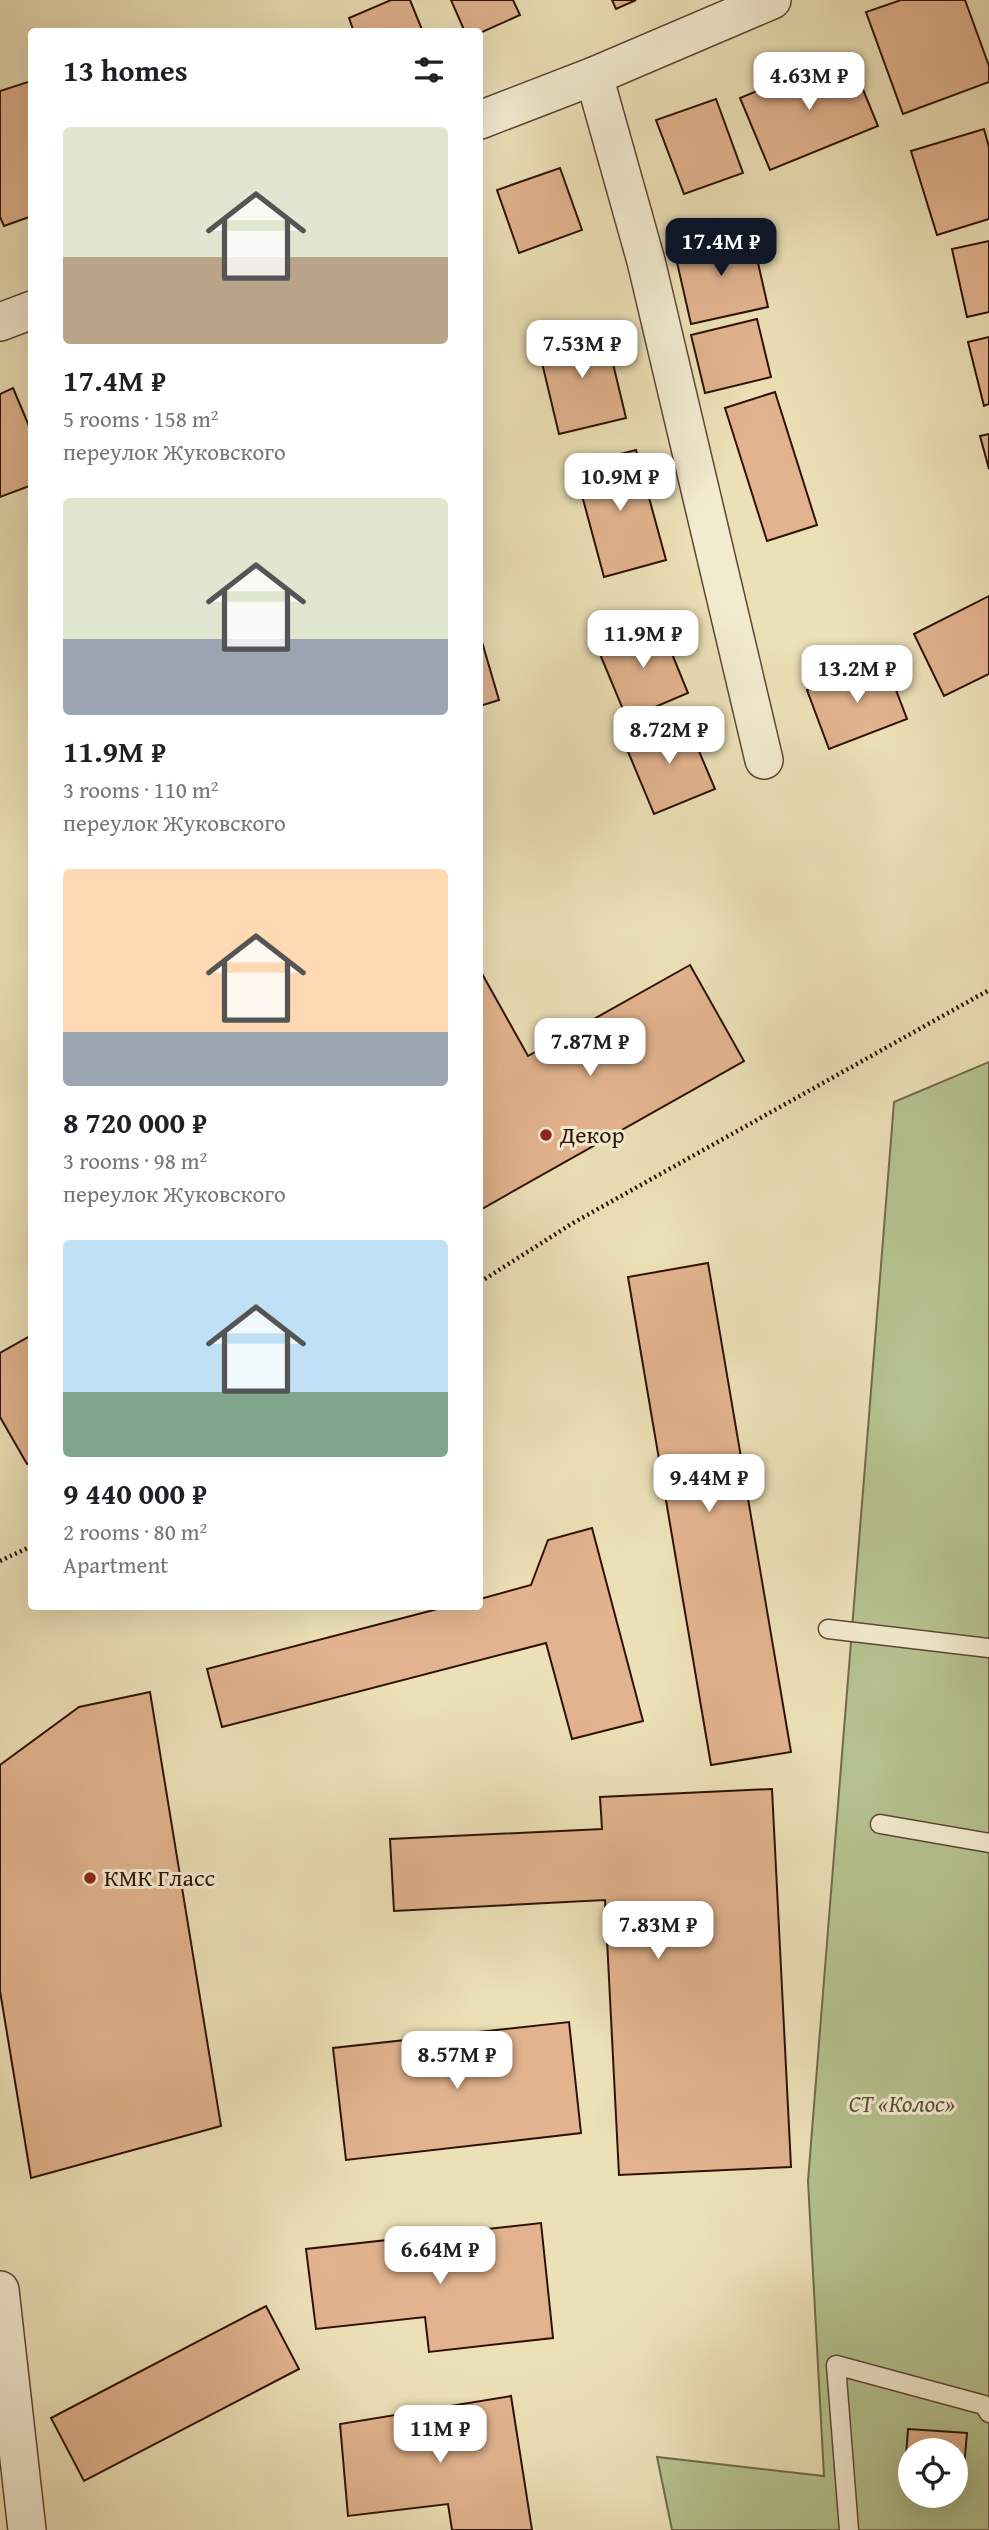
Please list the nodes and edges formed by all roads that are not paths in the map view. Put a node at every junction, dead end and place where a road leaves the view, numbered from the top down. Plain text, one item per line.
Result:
1 (772, 0) edge
2 (594, 76) junction
3 (483, 119) edge
4 (28, 312) edge
5 (0, 322) edge
6 (764, 760) dead end
7 (828, 1629) dead end
8 (989, 1648) edge
9 (880, 1824) dead end
10 (989, 1843) edge
11 (0, 2290) edge
12 (989, 2413) edge
13 (27, 2530) edge
14 (849, 2530) edge

1 - 2 street
2 - 3 street
2 - 6 street
4 - 5 street
7 - 8 lane
9 - 10 lane
11 - 13 street
12 - 14 lane

